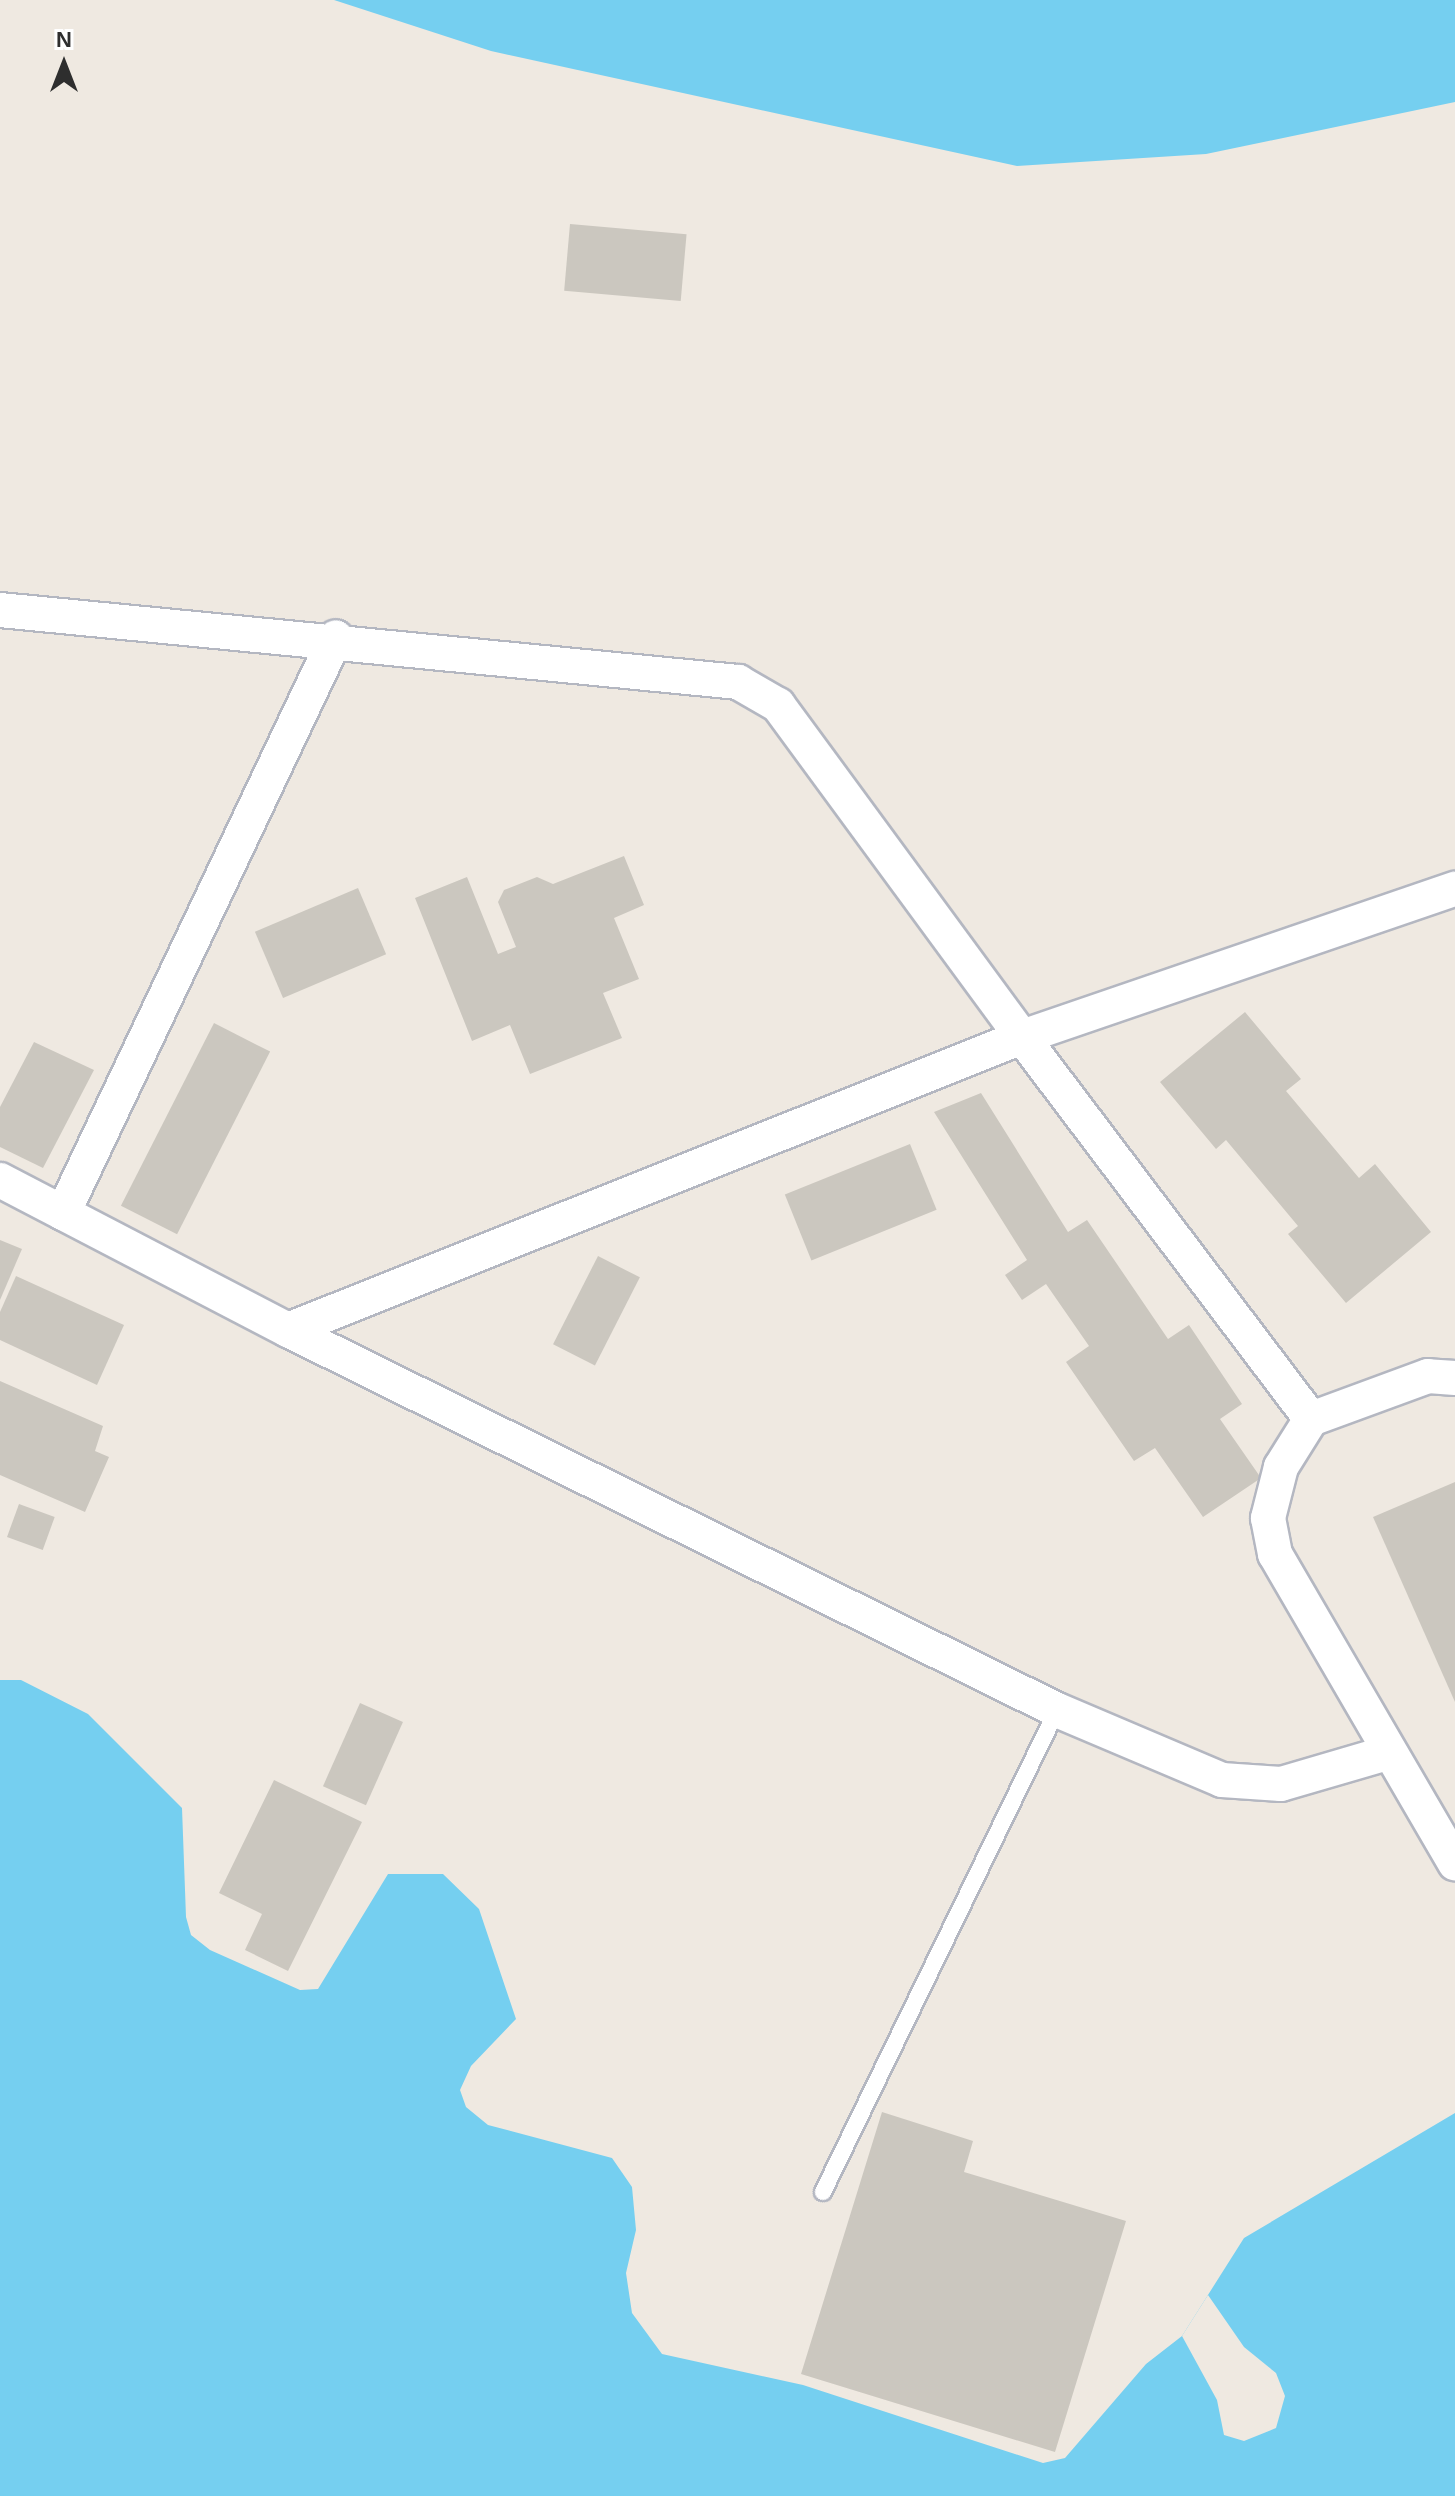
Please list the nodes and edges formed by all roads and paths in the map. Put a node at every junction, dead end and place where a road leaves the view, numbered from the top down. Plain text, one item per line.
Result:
1 (0, 610) edge
2 (336, 637) junction
3 (1455, 889) edge
4 (1022, 1037) junction
5 (0, 1180) edge
6 (63, 1213) junction
7 (288, 1330) junction
8 (1455, 1378) edge
9 (1311, 1419) junction
10 (1057, 1710) junction
11 (1387, 1753) junction
12 (1455, 1863) edge
13 (823, 2192) dead end

1 - 2 street
2 - 4 street
2 - 6 street
3 - 4 street
4 - 7 street
4 - 9 street
5 - 6 street
6 - 7 street
7 - 10 street
8 - 9 street
9 - 11 street
10 - 11 street
10 - 13 lane
11 - 12 street

